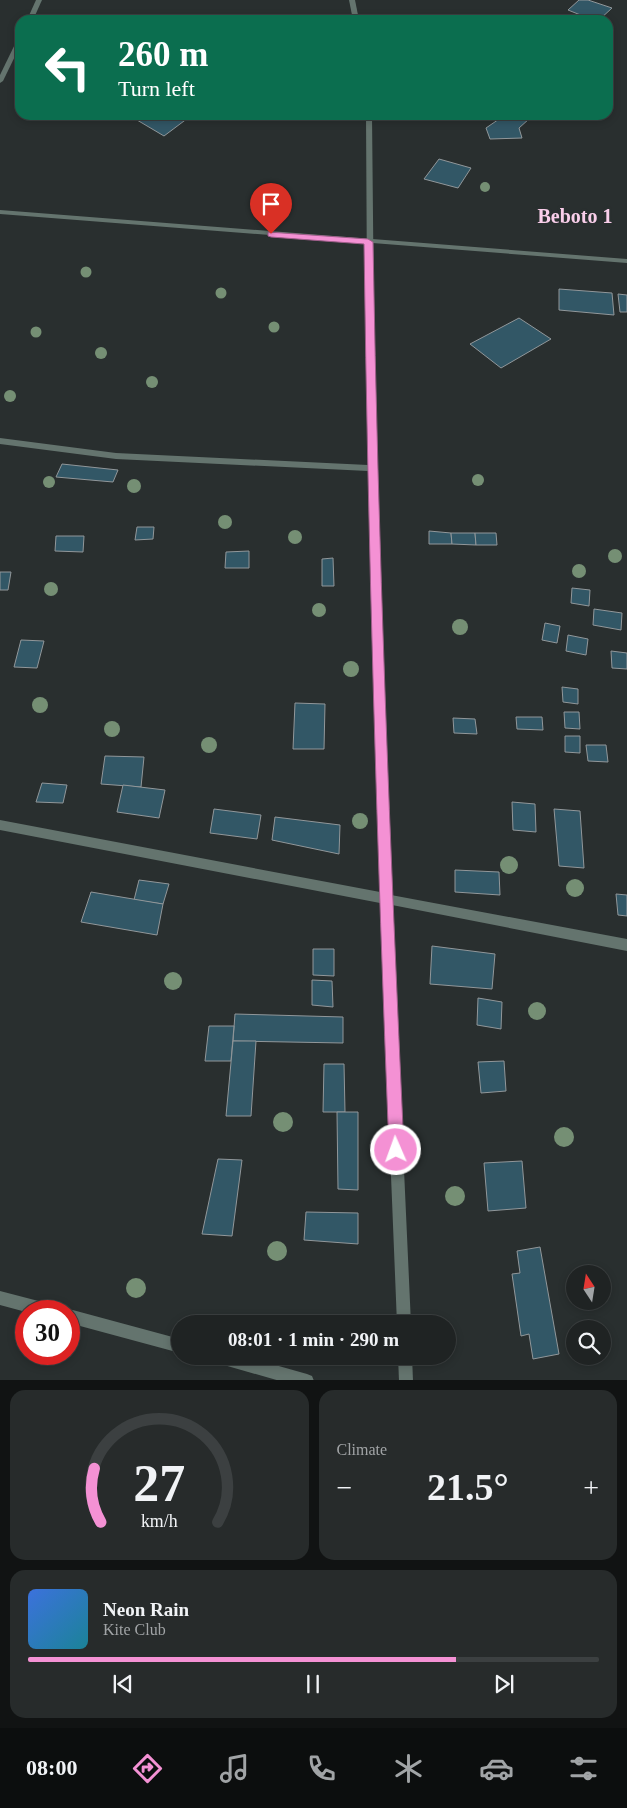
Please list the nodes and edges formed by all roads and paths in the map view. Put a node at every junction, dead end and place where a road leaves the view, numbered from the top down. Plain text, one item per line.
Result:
1 (39, 0) edge
2 (352, 0) edge
3 (32, 15) edge
4 (355, 15) edge
5 (15, 50) edge
6 (0, 81) edge
7 (369, 120) edge
8 (0, 212) edge
9 (368, 242) junction
10 (627, 261) edge
11 (0, 441) edge
12 (372, 468) junction
13 (0, 825) edge
14 (386, 898) junction
15 (627, 945) edge
16 (0, 1298) edge
17 (15, 1302) edge
18 (404, 1315) edge
19 (80, 1319) edge
20 (171, 1344) edge
21 (251, 1365) edge
22 (405, 1365) edge
23 (307, 1380) edge
24 (406, 1380) edge

1 - 3 street
2 - 4 street
5 - 6 street
7 - 9 street
8 - 9 street
9 - 10 street
9 - 12 street
11 - 12 street
12 - 14 street
13 - 14 street
14 - 15 street
14 - 18 street
16 - 17 street
19 - 20 street
21 - 23 street
22 - 24 street

